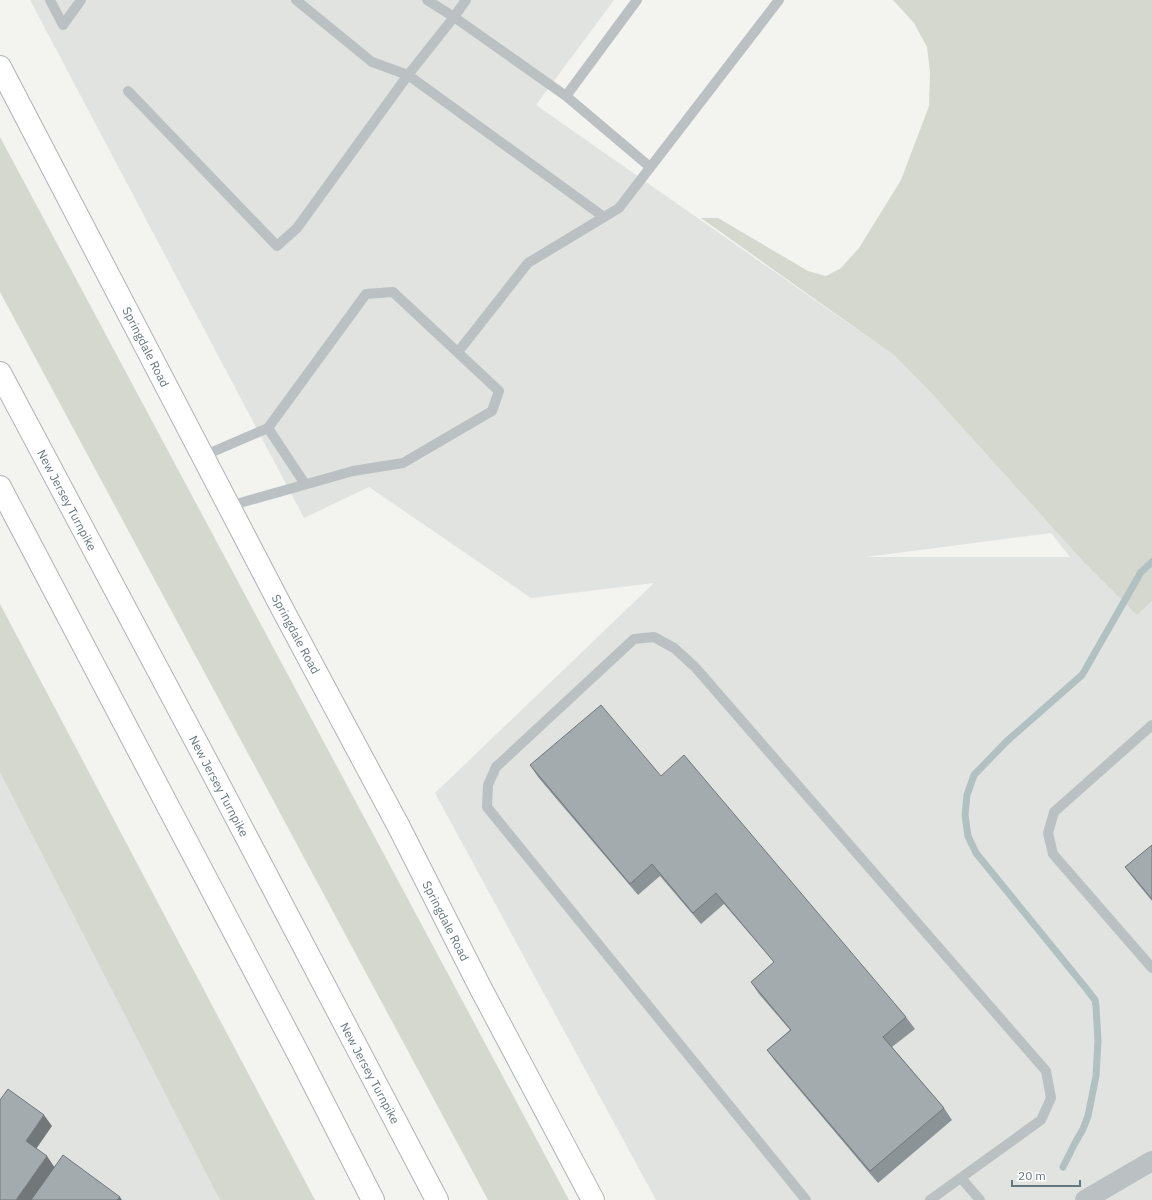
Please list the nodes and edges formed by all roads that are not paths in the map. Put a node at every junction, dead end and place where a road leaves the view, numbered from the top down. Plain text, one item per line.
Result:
1 (50, 0) edge
2 (81, 0) edge
3 (296, 0) edge
4 (427, 0) edge
5 (466, 0) edge
6 (637, 0) edge
7 (780, 0) edge
8 (454, 17) junction
9 (0, 67) edge
10 (408, 75) junction
11 (128, 91) dead end
12 (566, 96) junction
13 (650, 167) junction
14 (604, 217) junction
15 (458, 352) junction
16 (0, 373) edge
17 (268, 428) junction
18 (203, 456) junction
19 (306, 484) junction
20 (0, 487) edge
21 (229, 506) junction
22 (1152, 725) edge
23 (1152, 968) edge
24 (1152, 1161) edge
25 (961, 1178) junction
26 (373, 1200) edge
27 (437, 1200) edge
28 (593, 1200) edge
29 (806, 1200) edge
30 (930, 1200) edge
31 (980, 1200) edge
32 (1085, 1200) edge

1 - 2 lane
3 - 10 lane
4 - 8 lane
5 - 8 lane
6 - 12 lane
7 - 13 lane
8 - 10 lane
8 - 12 lane
9 - 18 main road, Springdale Road
10 - 11 lane
10 - 14 lane
12 - 13 lane
13 - 14 lane
14 - 15 lane
15 - 17 lane
15 - 19 lane
16 - 27 main road, New Jersey Turnpike
17 - 18 lane
17 - 19 lane
18 - 21 main road, Springdale Road
19 - 21 lane
20 - 26 main road
21 - 28 main road, Springdale Road
22 - 23 lane
24 - 32 street
25 - 29 lane
25 - 30 lane
25 - 31 lane

